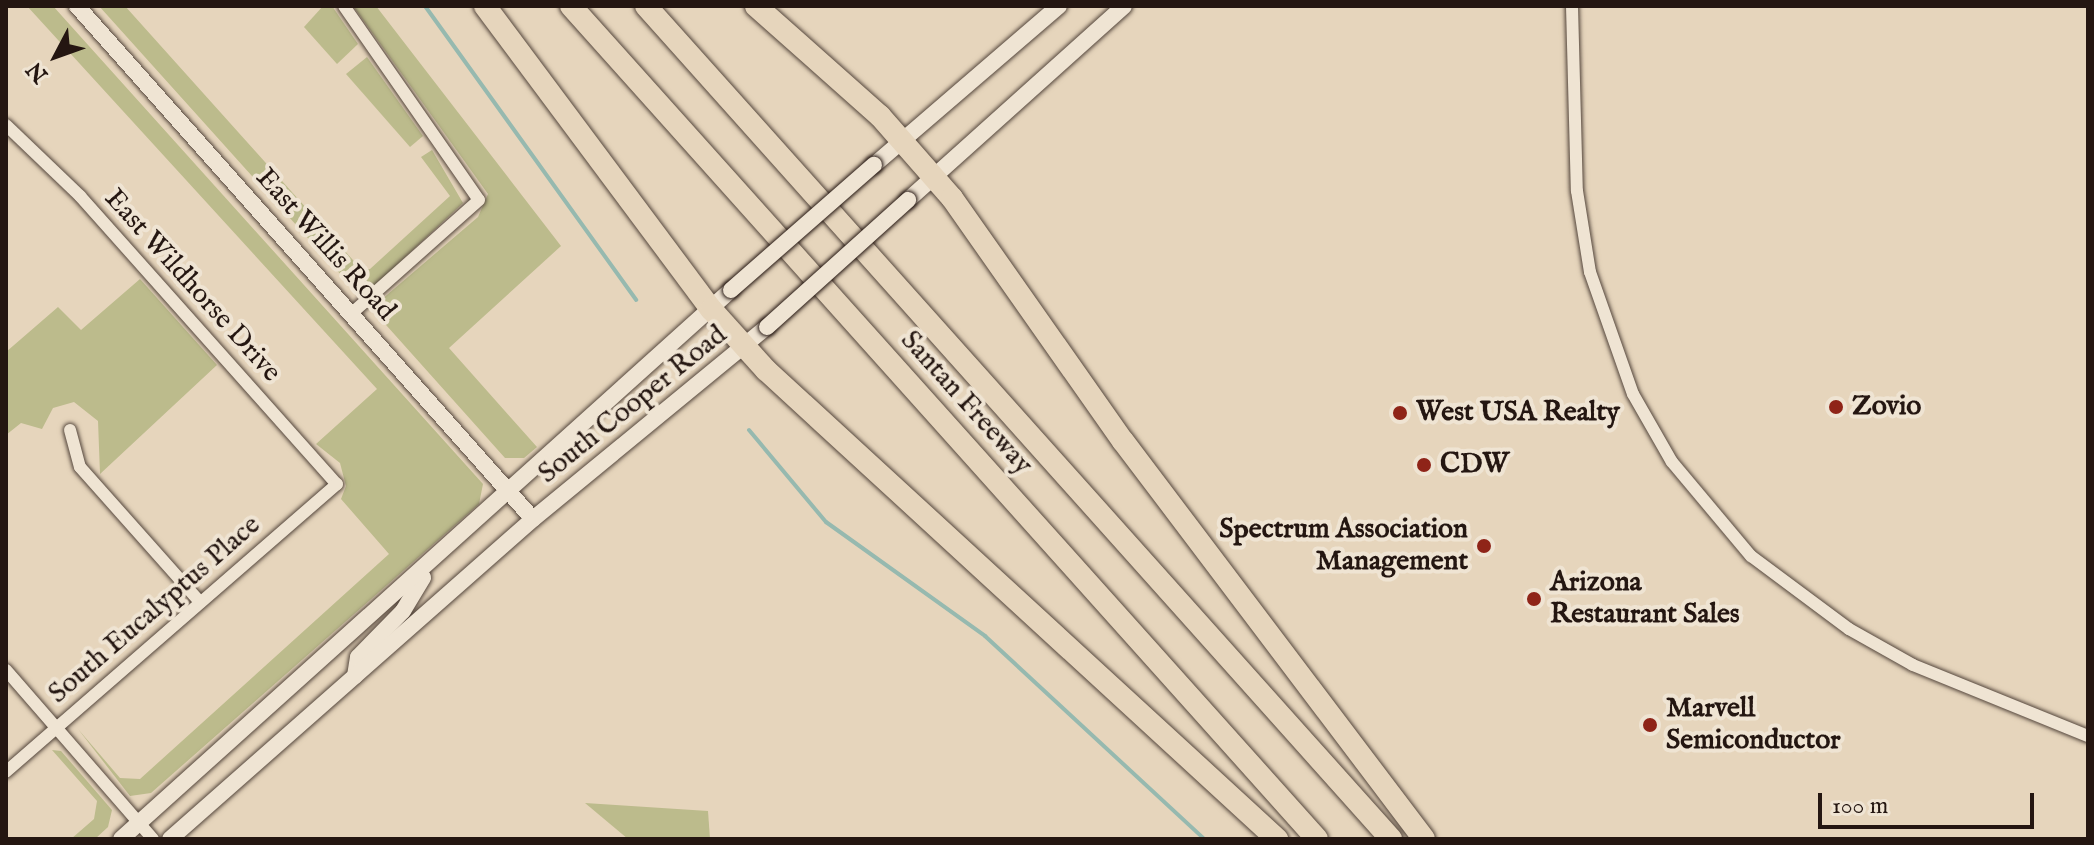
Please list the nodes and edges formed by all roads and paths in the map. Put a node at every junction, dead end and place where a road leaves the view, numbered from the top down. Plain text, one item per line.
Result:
1 (77, 6) edge
2 (344, 6) edge
3 (485, 6) edge
4 (571, 6) edge
5 (646, 6) edge
6 (756, 6) edge
7 (1059, 6) edge
8 (1124, 6) edge
9 (1572, 6) edge
10 (6, 125) edge
11 (902, 141) junction
12 (934, 177) junction
13 (711, 309) junction
14 (352, 313) junction
15 (746, 347) junction
16 (70, 430) dead end
17 (337, 484) joint
18 (511, 493) junction
19 (533, 519) junction
20 (432, 563) junction
21 (200, 602) junction
22 (6, 670) edge
23 (355, 676) junction
24 (57, 729) junction
25 (2088, 736) edge
26 (6, 772) edge
27 (139, 823) junction
28 (121, 839) edge
29 (153, 839) edge
30 (170, 839) edge
31 (1277, 839) edge
32 (1317, 839) edge
33 (1391, 839) edge
34 (1424, 839) edge

1 - 14 main road, East Willis Road
2 - 14 street
3 - 13 highway
4 - 32 highway, Santan Freeway
5 - 33 highway, Santan Freeway
6 - 11 highway
7 - 11 main road, South Cooper Road
8 - 12 main road, South Cooper Road
9 - 25 street
10 - 17 street, East Wildhorse Drive
11 - 12 highway
11 - 13 main road, South Cooper Road, bridge
12 - 15 main road, South Cooper Road, bridge
12 - 34 highway
13 - 15 highway
13 - 18 main road, South Cooper Road
14 - 18 main road, East Willis Road
15 - 19 main road, South Cooper Road
15 - 31 highway
16 - 21 street
17 - 21 street, South Eucalyptus Place
18 - 19 main road, East Willis Road
18 - 20 main road, South Cooper Road
19 - 23 main road, South Cooper Road
20 - 23 main road
20 - 27 main road, South Cooper Road
21 - 24 street, South Eucalyptus Place
22 - 24 street
23 - 30 main road, South Cooper Road
24 - 26 street, South Eucalyptus Place
24 - 27 street
27 - 28 main road, South Cooper Road
27 - 29 street

